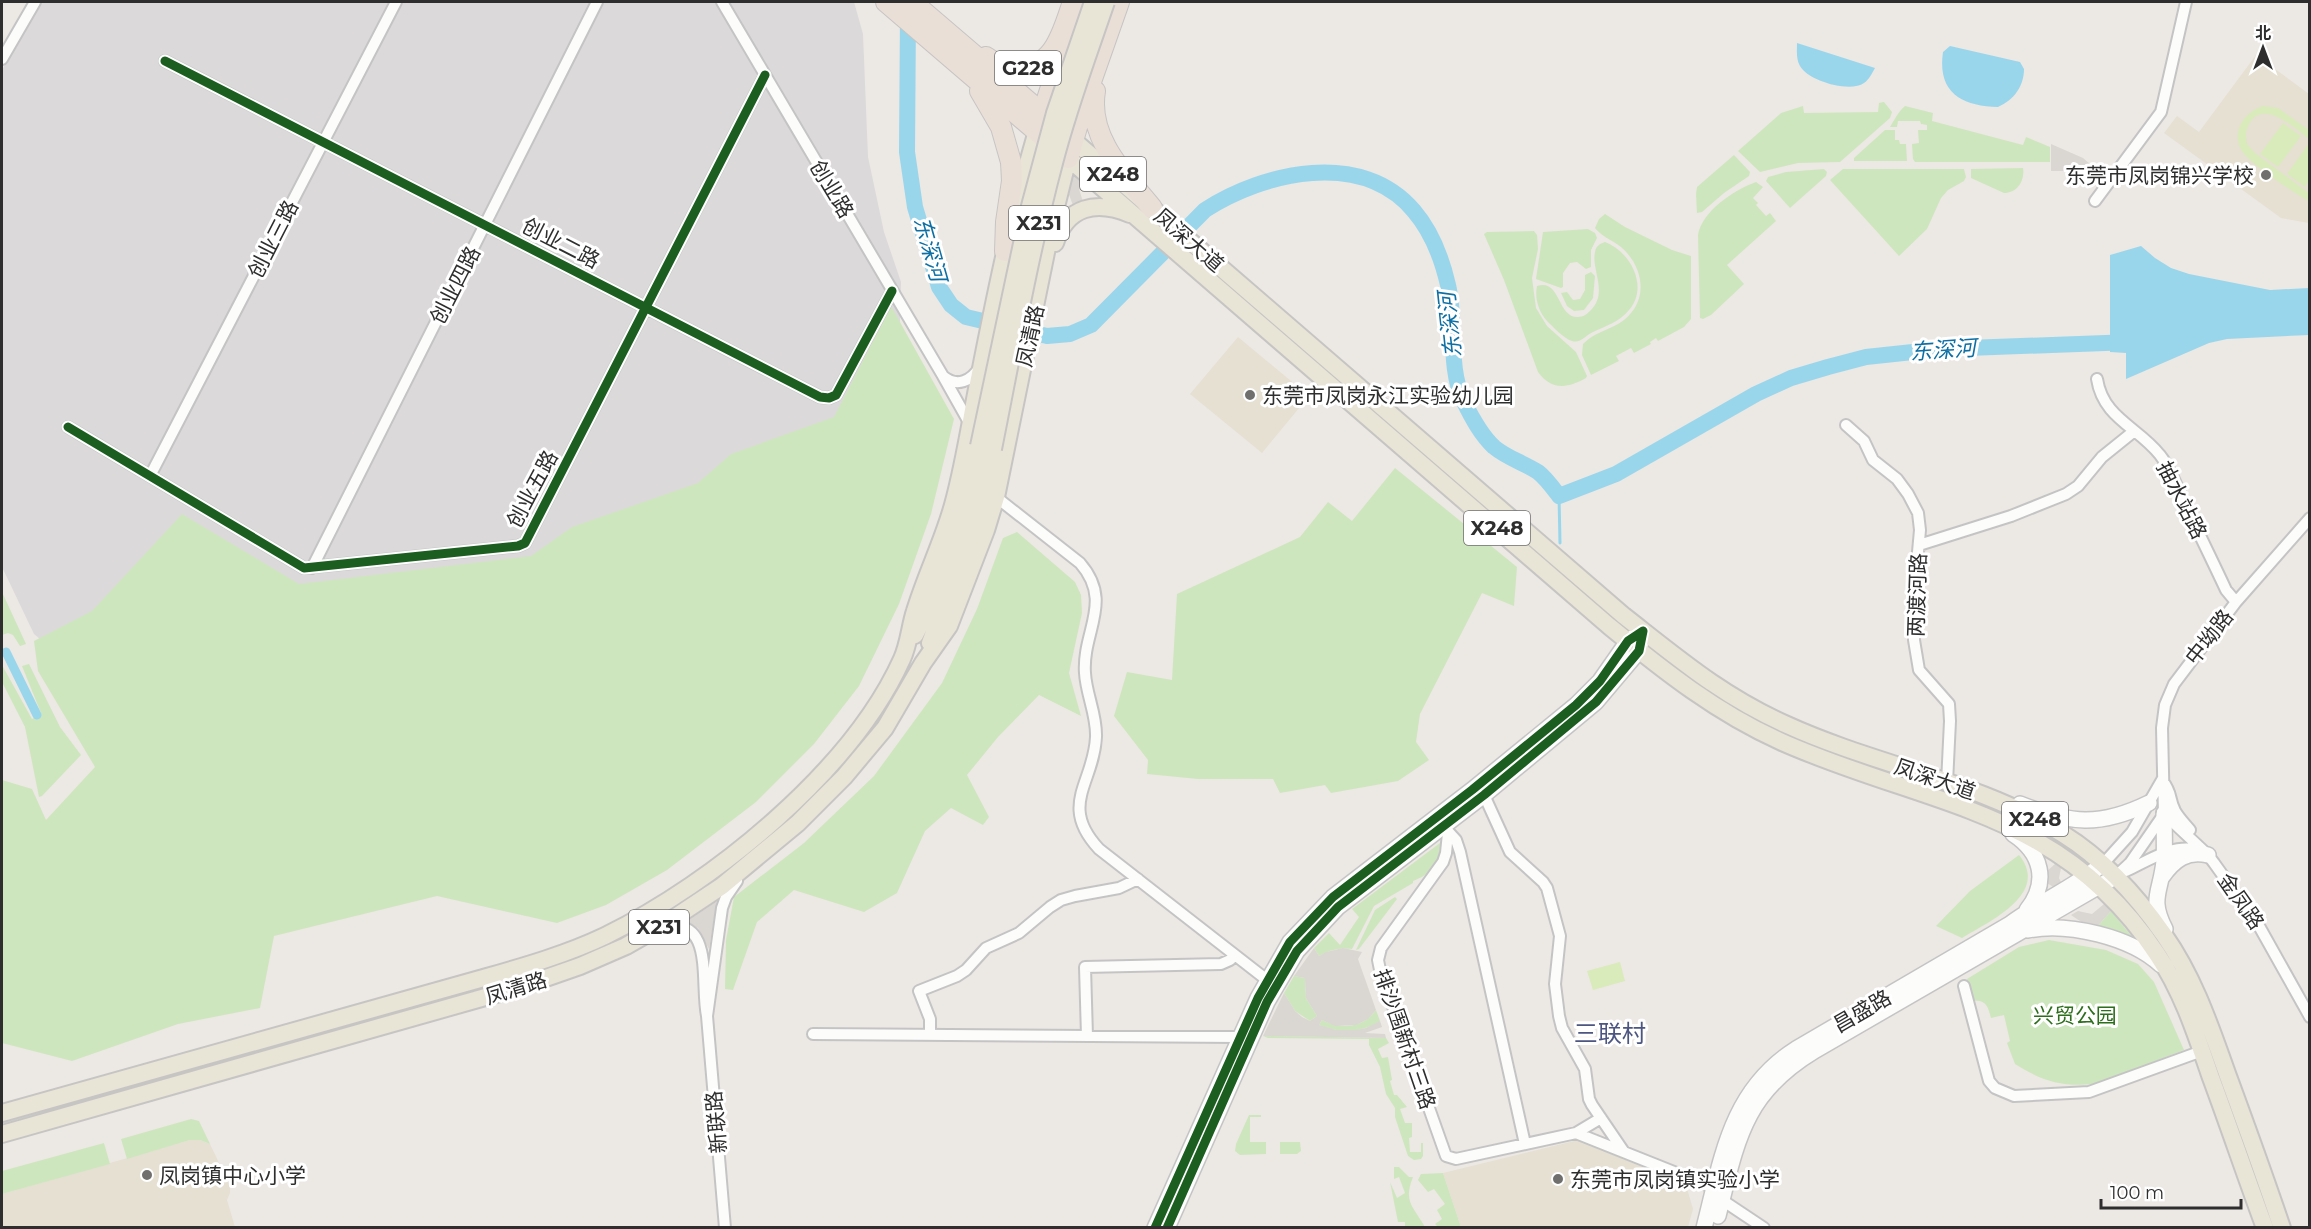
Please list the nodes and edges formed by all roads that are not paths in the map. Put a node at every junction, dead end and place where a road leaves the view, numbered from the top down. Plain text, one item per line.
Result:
1 (35, 2) edge
2 (396, 2) edge
3 (597, 2) edge
4 (722, 2) edge
5 (886, 2) edge
6 (912, 2) edge
7 (1073, 2) edge
8 (1080, 2) edge
9 (1093, 2) edge
10 (1107, 2) edge
11 (1119, 2) edge
12 (2186, 2) edge
13 (947, 39) junction
14 (1106, 39) junction
15 (2, 59) edge
16 (165, 61) dead end
17 (765, 75) junction
18 (1039, 122) junction
19 (323, 142) junction
20 (1071, 149) junction
21 (2096, 201) dead end
22 (1146, 214) junction
23 (485, 225) junction
24 (1005, 251) junction
25 (1046, 260) junction
26 (1208, 268) junction
27 (892, 291) junction
28 (646, 308) junction
29 (982, 361) junction
30 (942, 376) junction
31 (2097, 379) dead end
32 (970, 424) junction
33 (1846, 425) dead end
34 (69, 427) dead end
35 (2133, 432) junction
36 (986, 448) junction
37 (150, 476) junction
38 (996, 497) junction
39 (2310, 518) edge
40 (1919, 545) junction
41 (312, 568) junction
42 (2236, 602) junction
43 (1643, 631) junction
44 (1633, 646) junction
45 (904, 656) junction
46 (923, 663) junction
47 (2162, 779) junction
48 (1947, 783) junction
49 (1967, 789) junction
50 (1484, 795) junction
51 (1955, 803) junction
52 (2149, 803) junction
53 (2164, 814) junction
54 (1446, 829) junction
55 (2164, 853) junction
56 (2208, 855) junction
57 (2103, 864) junction
58 (748, 866) junction
59 (2115, 877) junction
60 (1138, 879) junction
61 (2094, 880) junction
62 (2159, 882) junction
63 (2026, 911) junction
64 (655, 930) junction
65 (2020, 932) junction
66 (1235, 955) junction
67 (2178, 956) junction
68 (2168, 972) junction
69 (1267, 980) junction
70 (1964, 986) dead end
71 (707, 1016) junction
72 (2310, 1017) edge
73 (813, 1035) dead end
74 (930, 1035) junction
75 (1087, 1036) junction
76 (1240, 1037) junction
77 (2202, 1051) junction
78 (2, 1113) edge
79 (1601, 1118) junction
80 (1576, 1133) junction
81 (2, 1134) edge
82 (1525, 1144) junction
83 (1624, 1152) junction
84 (1718, 1194) junction
85 (725, 1227) edge
86 (1155, 1227) edge
87 (1167, 1227) edge
88 (1704, 1227) edge
89 (1715, 1227) edge
90 (1764, 1227) edge
91 (2265, 1227) edge
92 (2282, 1227) edge

1 - 15 street
2 - 19 street, 创业三路
3 - 23 street, 创业四路
4 - 17 street, 创业路
5 - 13 highway, G228
6 - 13 highway, G228
7 - 13 highway, G228
8 - 18 highway, 凤清路 / G228
9 - 36 main road, 凤清路 / X231, bridge
10 - 36 main road, 凤清路 / X231, bridge
11 - 14 highway, 凤清路 / G228
12 - 21 street
13 - 18 highway, 凤深大道 / G228
13 - 24 highway
14 - 20 highway, 凤清路 / G228
14 - 22 highway
16 - 19 street, 创业二路
17 - 27 street, 创业路
17 - 28 street, 创业五路
18 - 20 highway, 凤深大道 / G228
18 - 24 main road, 凤清路 / X231
19 - 23 street, 创业二路
19 - 37 street, 创业三路
20 - 22 main road, 凤深大道 / X248
20 - 25 main road, 凤清路 / X231
22 - 25 main road
22 - 26 main road, 凤深大道 / X248
23 - 28 street, 创业二路
23 - 41 street, 创业四路
24 - 29 main road, 凤清路 / X231
25 - 38 main road, 凤清路 / X231
26 - 43 main road, 凤深大道 / X248
26 - 44 main road, 凤深大道 / X248
27 - 28 street, 创业二路
27 - 30 street, 创业路
28 - 41 street, 创业五路
29 - 30 street
29 - 32 main road, 凤清路 / X231
30 - 32 street, 创业路
31 - 35 street, 抽水站路
32 - 45 main road, 凤清路 / X231
33 - 40 street, 两渡河路
34 - 37 street, 创业五路
35 - 40 street
35 - 42 street, 抽水站路
36 - 45 main road, 凤清路 / X231
36 - 46 main road, 凤清路 / X231
37 - 41 street, 创业五路
38 - 46 main road, 凤清路 / X231
38 - 60 street
39 - 42 street, 中坳路
40 - 48 street, 两渡河路
42 - 47 street, 中坳路
43 - 44 street
43 - 48 main road, 凤深大道 / X248
44 - 50 street
44 - 51 main road, 凤深大道 / X248
44 - 69 street
45 - 78 main road, 凤清路 / X231
46 - 58 main road, 凤清路 / X231
47 - 52 street
47 - 53 street, 中坳路
47 - 56 street
48 - 49 main road, 凤深大道 / X248
49 - 52 street
49 - 57 main road, 凤深大道 / X248
50 - 54 street
50 - 79 street
51 - 61 main road, 凤深大道 / X248
51 - 63 street
52 - 53 street, 金凤路
52 - 57 street
53 - 55 street
53 - 56 street, 金凤路
53 - 59 street
54 - 82 street
54 - 82 street, 排沙围新村三路
54 - 87 street
55 - 56 street
55 - 59 street
55 - 62 street
56 - 62 street
56 - 72 street, 金凤路
57 - 59 main road, 凤深大道 / X248
57 - 61 street, 昌盛路
58 - 64 main road, 凤清路 / X231
58 - 71 street, 新联路
59 - 61 street, 昌盛路
59 - 67 main road, 凤深大道 / X248
60 - 66 street
60 - 74 street
61 - 63 street, 昌盛路
61 - 65 street, 昌盛路
61 - 68 main road, 凤深大道 / X248
62 - 67 street
63 - 84 street, 昌盛路
64 - 71 street, 新联路
64 - 81 main road, 凤清路 / X231
65 - 68 street
65 - 84 street, 昌盛路
66 - 69 street
66 - 75 street
67 - 92 main road, 凤深大道 / X248
68 - 77 main road, 凤深大道 / X248
69 - 76 street
70 - 77 street
71 - 85 street, 新联路
73 - 74 street
74 - 75 street
75 - 76 street
76 - 86 street
77 - 91 main road, 凤深大道 / X248
79 - 80 street
79 - 83 street
80 - 82 street
80 - 83 street
83 - 84 street
84 - 88 street, 昌盛路
84 - 89 street, 昌盛路
84 - 90 street

